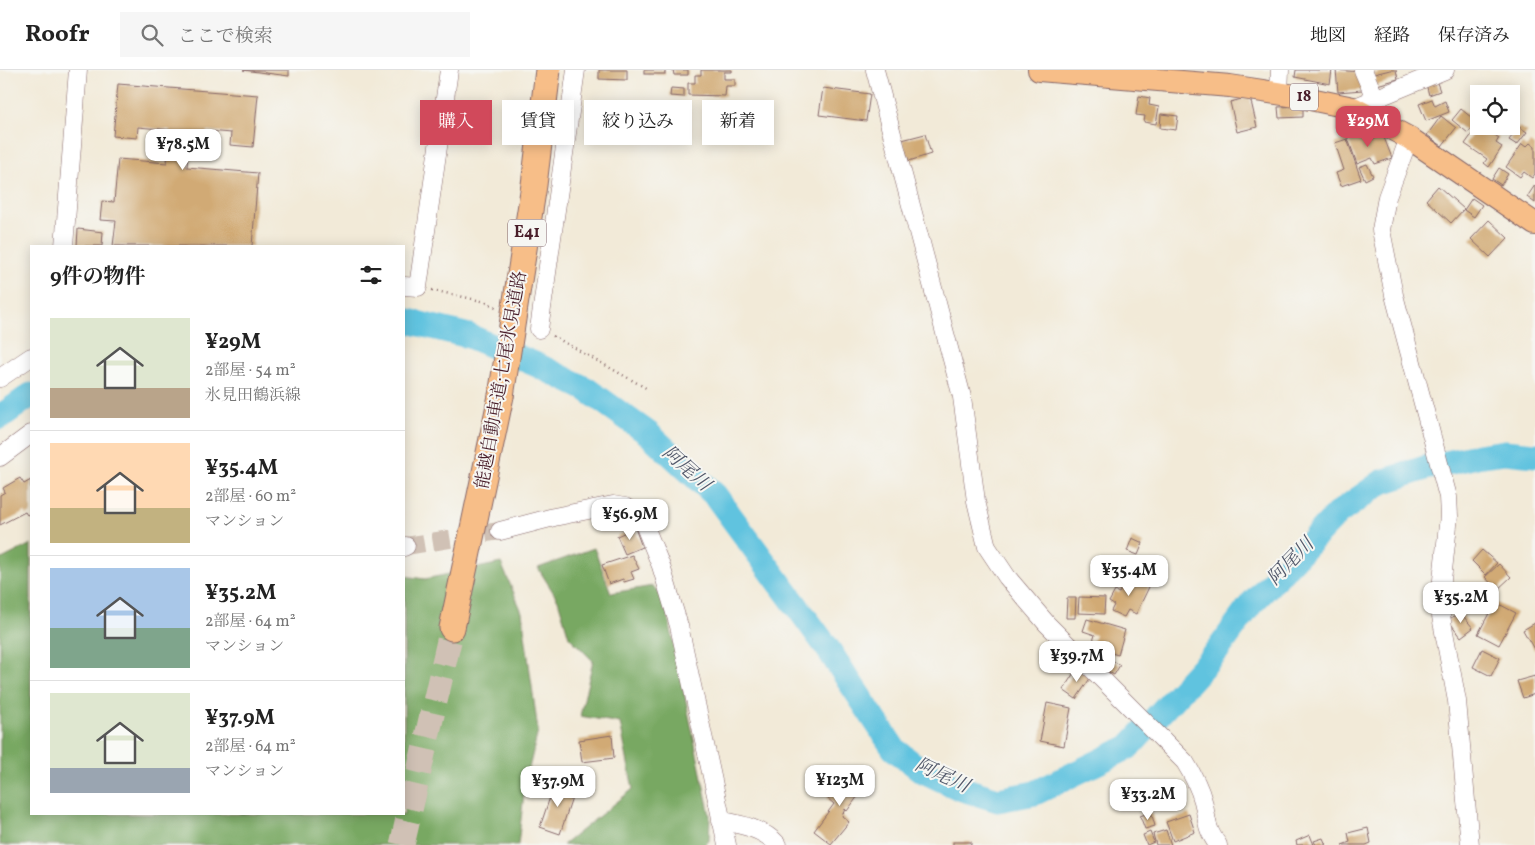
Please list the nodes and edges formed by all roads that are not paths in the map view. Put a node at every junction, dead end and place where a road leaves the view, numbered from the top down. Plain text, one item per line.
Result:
1 (78, 70) edge
2 (449, 70) edge
3 (539, 70) edge
4 (548, 70) edge
5 (576, 70) edge
6 (875, 70) edge
7 (1039, 70) edge
8 (1280, 70) edge
9 (1364, 70) edge
10 (1445, 70) edge
11 (1279, 93) junction
12 (1375, 98) junction
13 (1353, 108) junction
14 (1409, 138) junction
15 (1535, 224) edge
16 (64, 245) edge
17 (405, 286) edge
18 (539, 329) dead end
19 (30, 358) edge
20 (0, 378) edge
21 (496, 395) junction
22 (30, 435) edge
23 (0, 457) edge
24 (500, 531) tunnel mouth
25 (447, 627) tunnel mouth
26 (721, 821) junction
27 (1208, 841) edge
28 (727, 845) edge
29 (778, 845) edge
30 (1470, 845) edge

1 - 16 street
2 - 17 street
3 - 21 highway, 能越自動車道;七尾氷見道路 / E41
4 - 21 highway, 能越自動車道;七尾氷見道路 / E41, bridge
5 - 18 street
6 - 27 street
7 - 11 main road, 18
8 - 11 street
9 - 12 street
10 - 12 street
11 - 13 main road, 18
12 - 13 street
13 - 14 main road, 18
14 - 15 main road, 18
14 - 30 street
19 - 20 street
21 - 25 highway, 能越自動車道;七尾氷見道路 / E41
22 - 23 street
24 - 26 street
26 - 28 street
26 - 29 street

